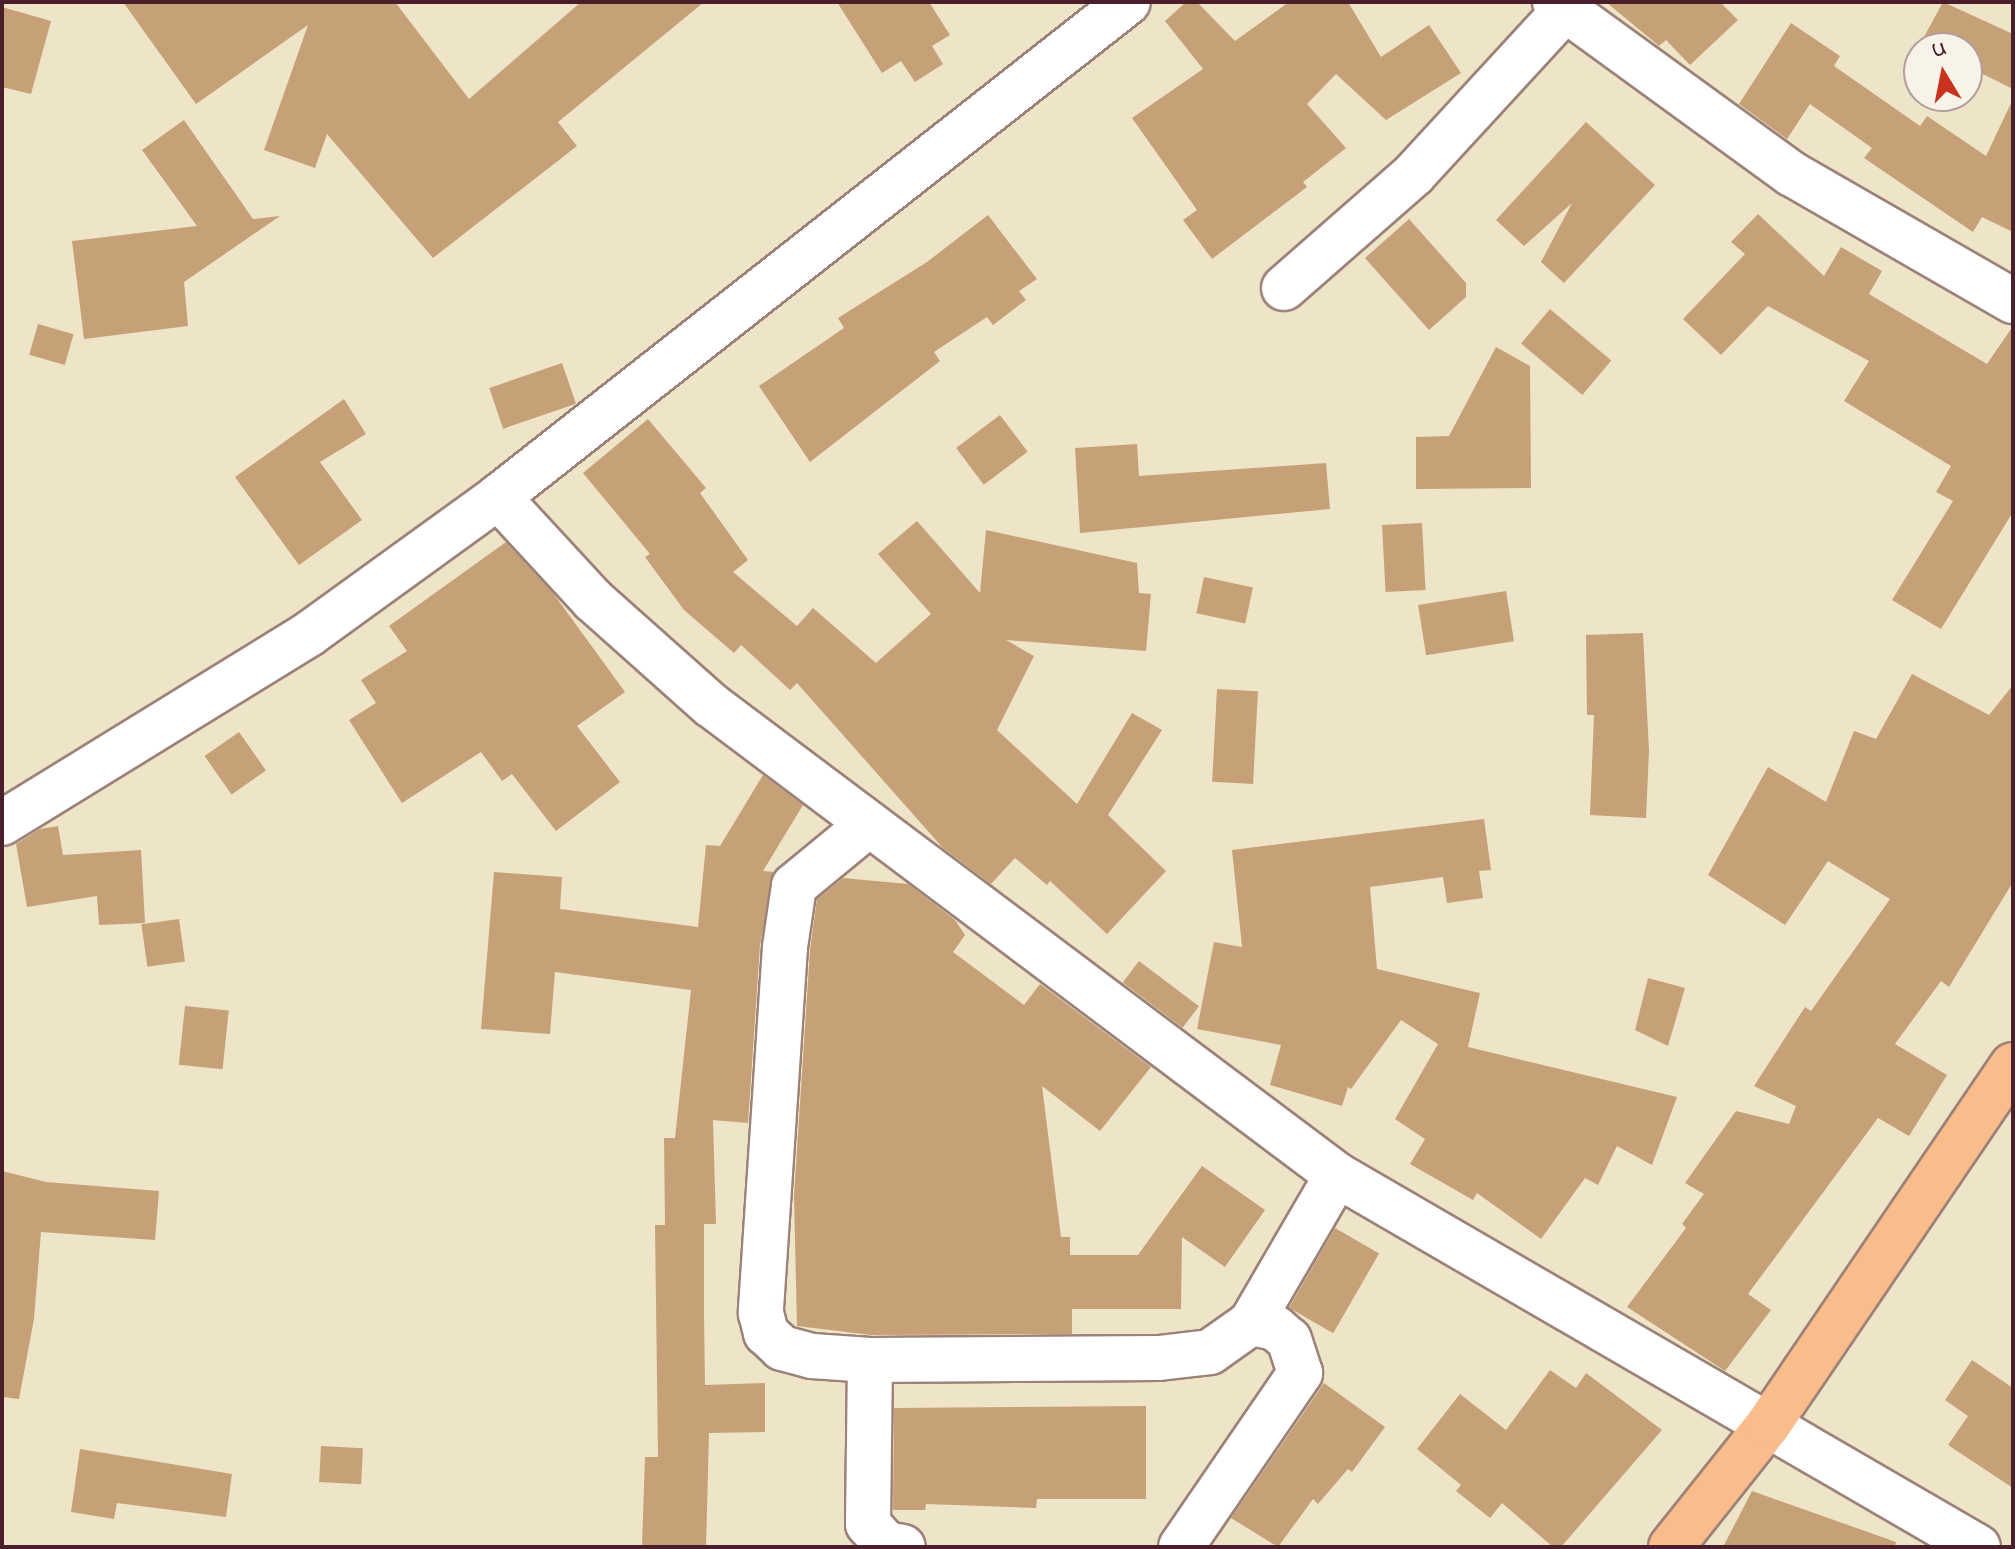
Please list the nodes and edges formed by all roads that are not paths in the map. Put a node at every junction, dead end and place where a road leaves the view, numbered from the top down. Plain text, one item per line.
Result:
1 (1128, 2) edge
2 (1559, 7) edge
3 (1284, 288) dead end
4 (2013, 301) edge
5 (498, 497) junction
6 (2, 823) edge
7 (868, 825) junction
8 (2013, 1065) edge
9 (1337, 1175) junction
10 (1251, 1323) junction
11 (870, 1360) junction
12 (1768, 1425) junction
13 (903, 1547) edge
14 (1181, 1547) edge
15 (1671, 1547) edge
16 (1978, 1547) edge

1 - 5 street
2 - 3 street
2 - 4 street
5 - 6 street
5 - 7 street
7 - 9 street
7 - 11 street
8 - 12 highway
9 - 10 street
9 - 12 street
10 - 11 street
10 - 14 street
11 - 13 street
12 - 15 highway
12 - 16 street

